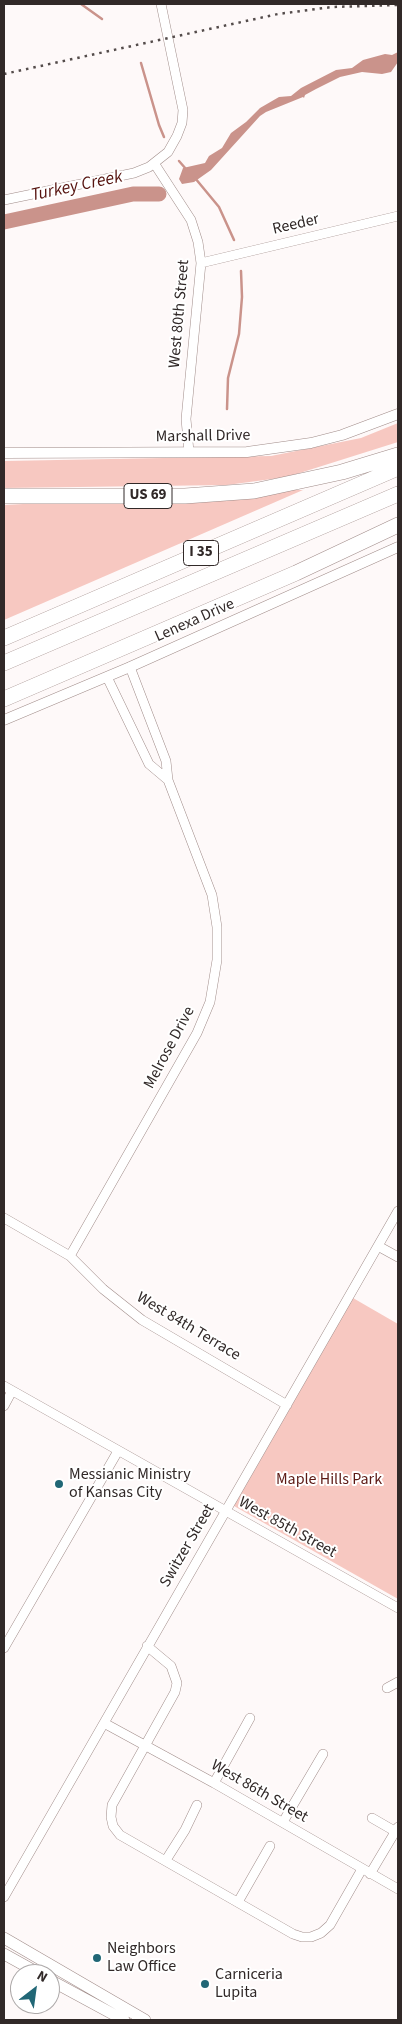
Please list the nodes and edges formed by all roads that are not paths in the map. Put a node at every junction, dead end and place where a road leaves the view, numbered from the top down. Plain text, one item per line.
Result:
1 (161, 4) edge
2 (154, 163) junction
3 (4, 200) edge
4 (398, 216) edge
5 (201, 263) junction
6 (398, 414) edge
7 (189, 452) junction
8 (4, 453) edge
9 (398, 455) edge
10 (398, 468) edge
11 (398, 494) edge
12 (4, 496) edge
13 (398, 525) edge
14 (398, 547) edge
15 (4, 638) edge
16 (4, 663) edge
17 (130, 667) junction
18 (107, 677) junction
19 (4, 699) edge
20 (4, 720) edge
21 (168, 780) junction
22 (398, 1211) edge
23 (4, 1218) edge
24 (378, 1246) junction
25 (70, 1256) junction
26 (398, 1257) edge
27 (4, 1386) edge
28 (12, 1392) junction
29 (287, 1405) junction
30 (4, 1406) edge
31 (118, 1451) junction
32 (225, 1511) junction
33 (398, 1608) edge
34 (147, 1646) junction
35 (4, 1648) edge
36 (398, 1682) edge
37 (387, 1688) dead end
38 (250, 1718) dead end
39 (104, 1723) junction
40 (145, 1745) junction
41 (323, 1754) dead end
42 (214, 1783) junction
43 (197, 1806) dead end
44 (372, 1818) dead end
45 (283, 1822) junction
46 (397, 1830) edge
47 (270, 1846) dead end
48 (166, 1860) junction
49 (362, 1869) junction
50 (370, 1874) junction
51 (398, 1889) edge
52 (4, 1896) edge
53 (238, 1902) junction
54 (4, 1938) edge
55 (4, 1954) edge
56 (22, 1964) edge
57 (60, 1985) edge
58 (124, 2020) edge
59 (145, 2020) edge

1 - 2 street
2 - 3 street
2 - 5 street, West 80th Street
4 - 5 street, Reeder
5 - 7 street, West 80th Street
6 - 7 street, Marshall Drive
7 - 8 street, Marshall Drive
9 - 12 highway, US 69
10 - 15 highway, I 35
11 - 16 highway, I 35
13 - 19 highway
14 - 17 street, Lenexa Drive
17 - 18 street, Lenexa Drive
17 - 21 street, Melrose Drive
18 - 20 street, Lenexa Drive
18 - 21 street, Melrose Drive
21 - 25 street, Melrose Drive
22 - 24 street, Switzer Street
23 - 25 street, West 84th Terrace
24 - 26 street
24 - 29 street, Switzer Street
25 - 29 street, West 84th Terrace
27 - 28 street, West 85th Street
28 - 30 street
28 - 31 street, West 85th Street
29 - 32 street, Switzer Street
31 - 32 street, West 85th Street
31 - 35 street
32 - 33 street, West 85th Street
32 - 34 street, Switzer Street
34 - 39 street, Switzer Street
34 - 40 street
36 - 37 street
38 - 42 street
39 - 40 street, West 86th Street
39 - 52 street, Switzer Street
40 - 42 street, West 86th Street
40 - 48 street
41 - 45 street
42 - 45 street, West 86th Street
43 - 48 street
44 - 46 street
45 - 49 street, West 86th Street
46 - 50 street
47 - 53 street
48 - 53 street
49 - 50 street, West 86th Street
49 - 53 street
50 - 51 street, West 86th Street
54 - 59 main road
55 - 56 main road
57 - 58 main road

